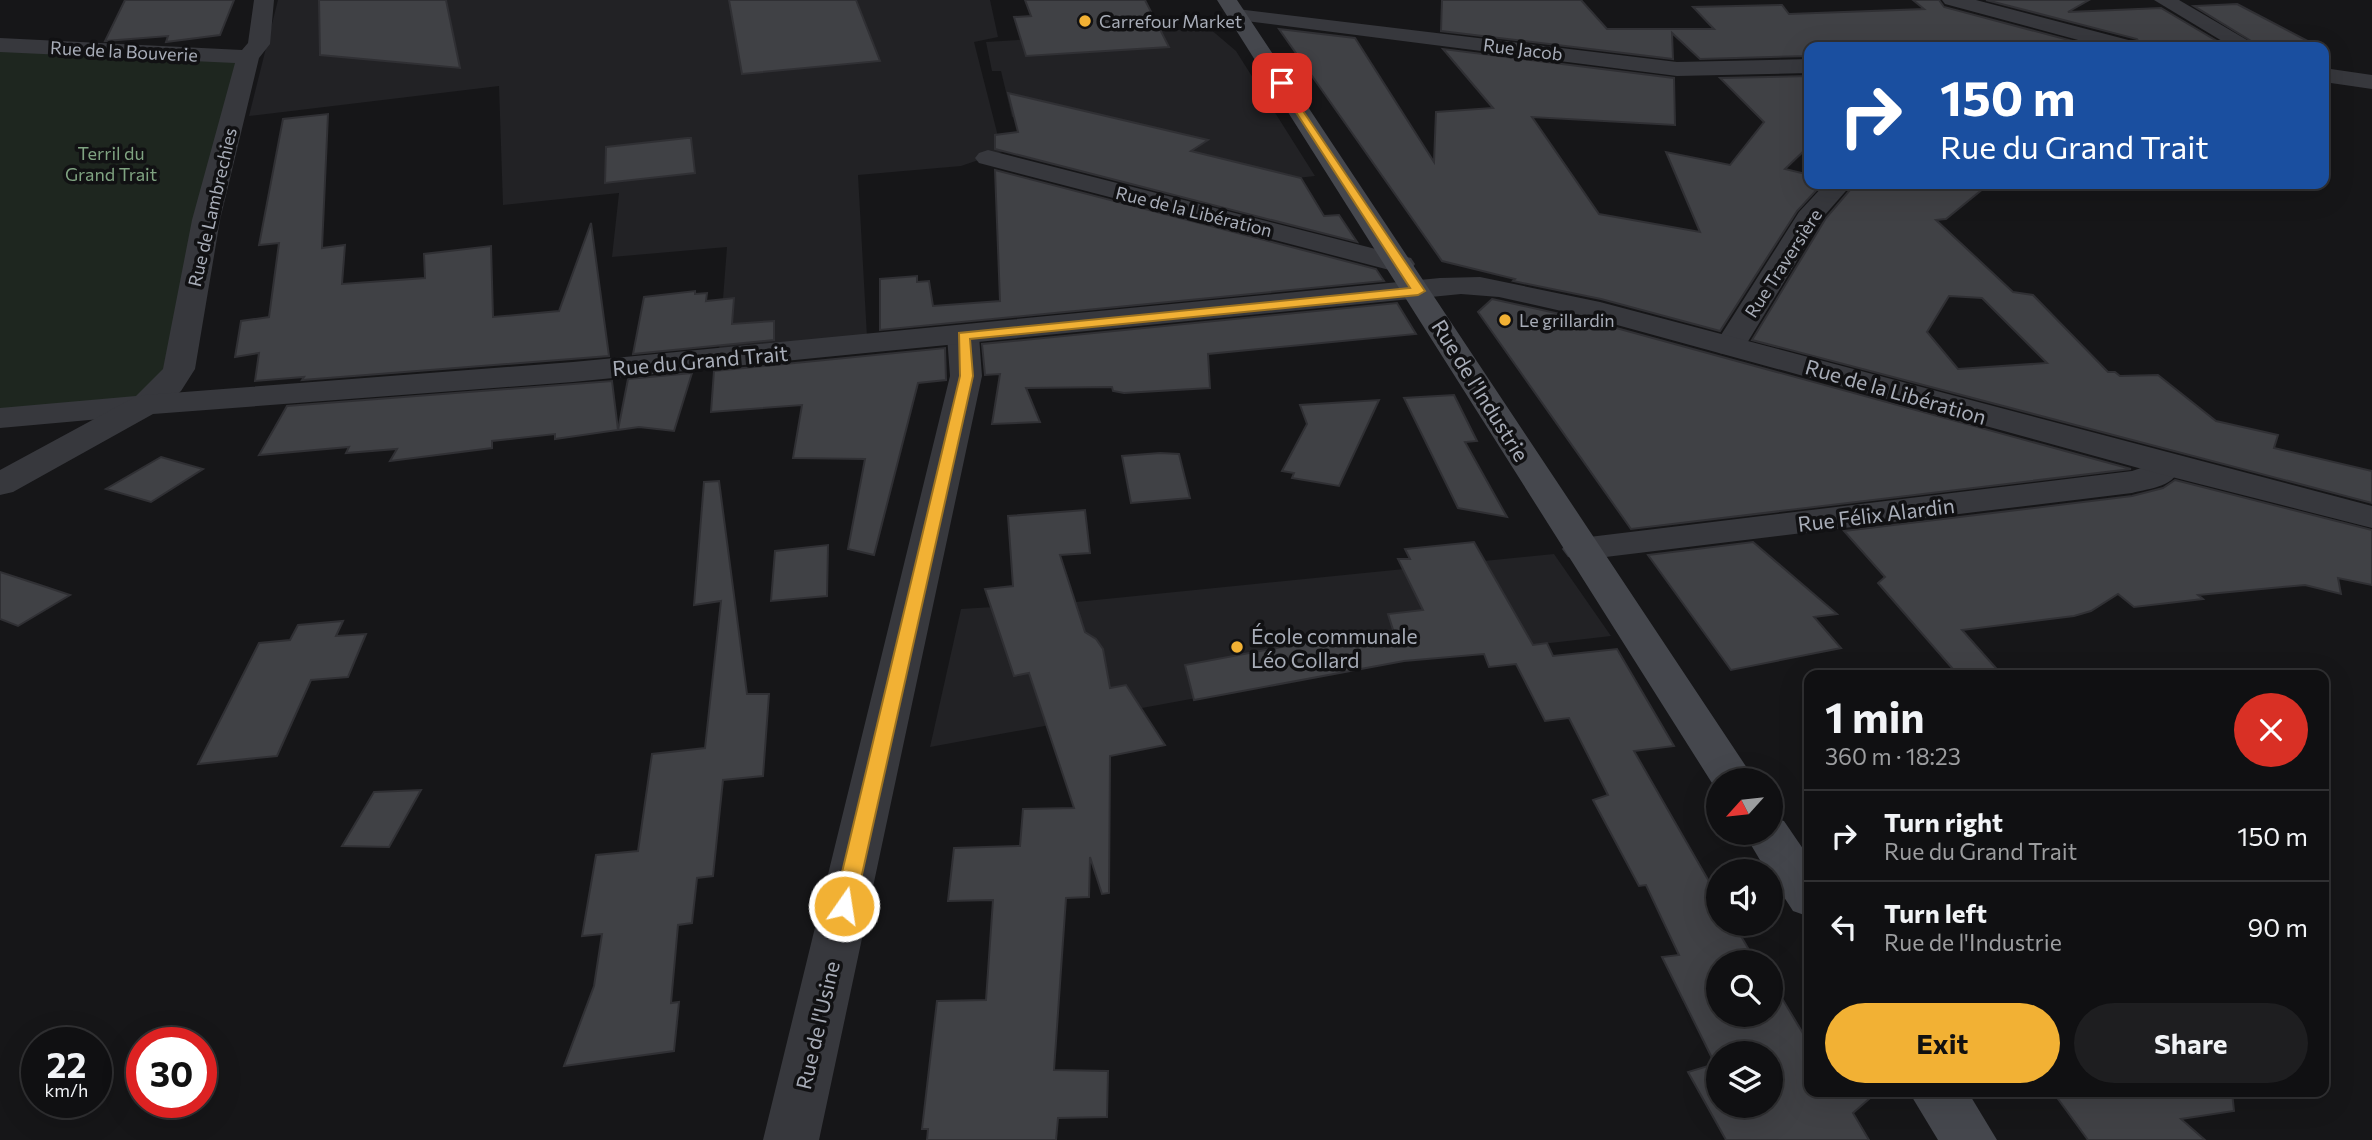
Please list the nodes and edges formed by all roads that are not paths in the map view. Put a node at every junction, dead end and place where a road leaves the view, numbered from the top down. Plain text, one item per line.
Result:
1 (264, 0) edge
2 (1952, 0) edge
3 (2164, 0) edge
4 (1232, 7) edge
5 (2109, 42) edge
6 (2239, 42) edge
7 (0, 45) edge
8 (248, 57) junction
9 (1804, 66) edge
10 (2329, 76) edge
11 (2372, 82) edge
12 (988, 158) dead end
13 (1834, 189) edge
14 (1401, 264) junction
15 (1418, 291) junction
16 (963, 336) junction
17 (1730, 346) junction
18 (145, 405) junction
19 (0, 418) edge
20 (2162, 464) junction
21 (0, 484) edge
22 (2372, 517) edge
23 (1581, 549) junction
24 (1725, 768) edge
25 (1775, 845) edge
26 (1804, 889) edge
27 (1940, 1097) edge
28 (791, 1140) edge
29 (1969, 1140) edge

1 - 8 street, Rue de Lambrechies
2 - 5 street
3 - 6 street
4 - 9 street, Rue Jacob
4 - 14 main road, Rue de l'Industrie
7 - 8 street, Rue de la Bouverie
8 - 18 street, Rue de Lambrechies
10 - 11 street
12 - 14 street, Rue de la Libération
13 - 17 street, Rue Traversière
14 - 15 main road, Rue de l'Industrie
15 - 16 street, Rue du Grand Trait
15 - 17 street, Rue de la Libération
15 - 23 main road, Rue de l'Industrie
16 - 18 street, Rue du Grand Trait
16 - 28 street, Rue de l'Usine
17 - 20 street, Rue de la Libération
18 - 19 street
18 - 21 street, Rue du Grand Trait
20 - 22 street, Rue de la Libération
20 - 23 street, Rue Félix Alardin
23 - 24 main road, Rue de l'Industrie
25 - 26 main road
27 - 29 main road

